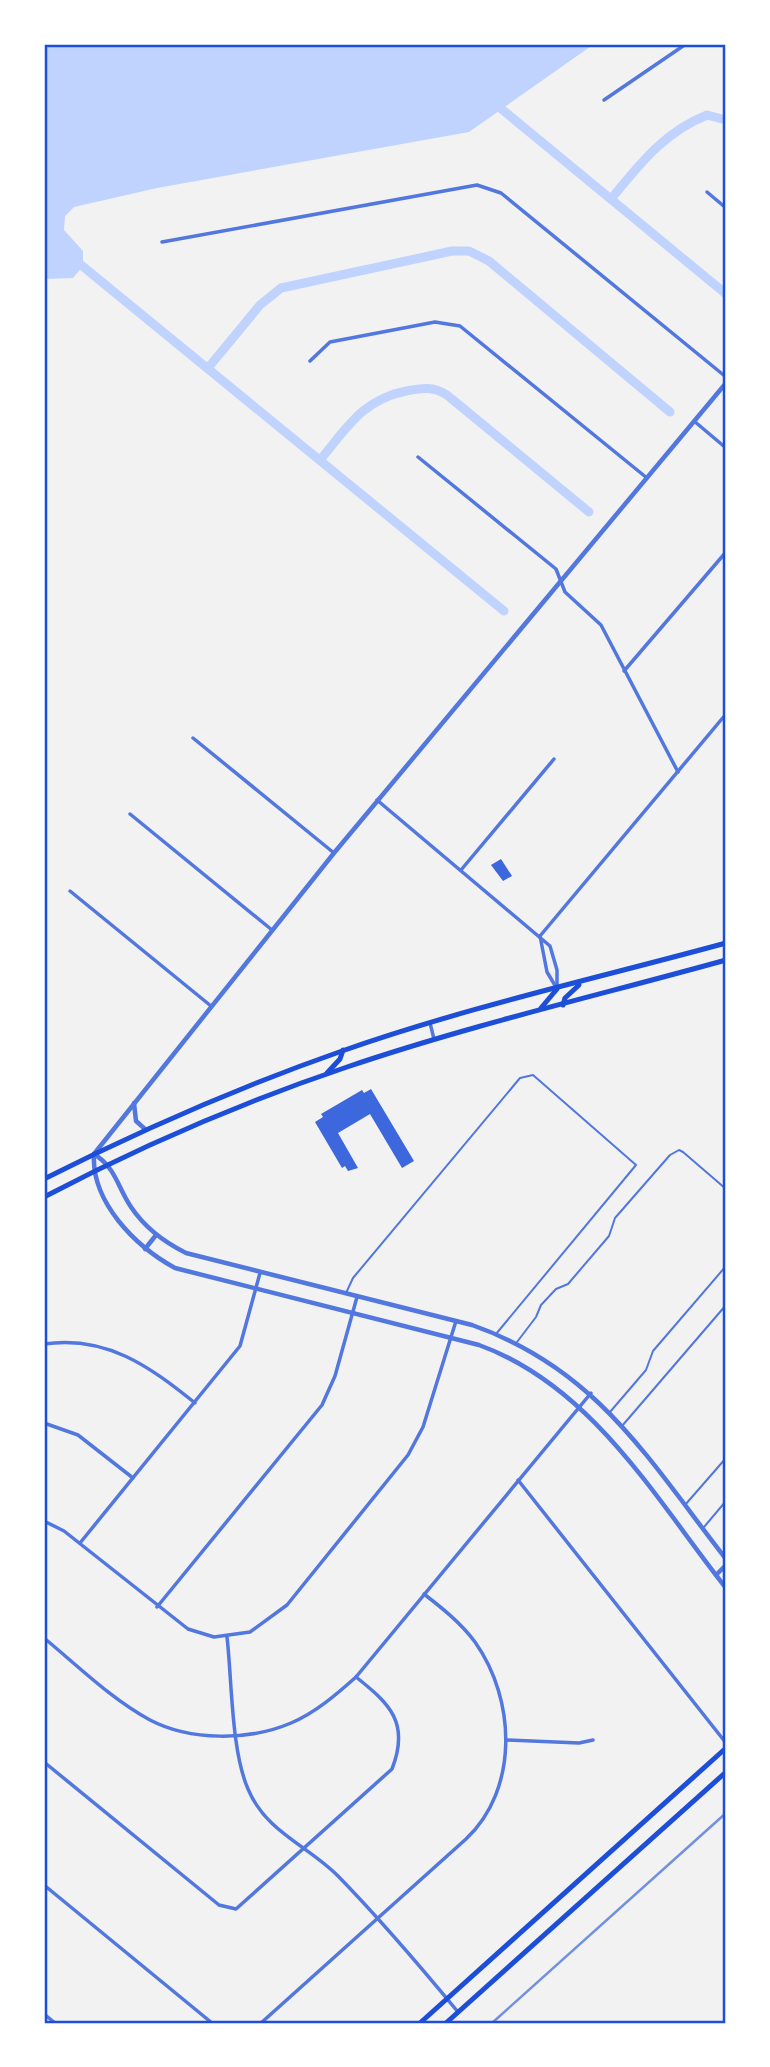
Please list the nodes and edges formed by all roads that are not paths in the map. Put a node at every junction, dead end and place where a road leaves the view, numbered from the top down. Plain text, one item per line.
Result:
1 (686, 44) edge
2 (604, 100) dead end
3 (707, 192) dead end
4 (726, 208) edge
5 (162, 242) dead end
6 (310, 361) dead end
7 (726, 377) edge
8 (726, 383) edge
9 (694, 421) junction
10 (726, 447) edge
11 (418, 457) dead end
12 (647, 478) junction
13 (726, 552) edge
14 (561, 581) junction
15 (624, 671) junction
16 (726, 714) edge
17 (192, 738) dead end
18 (554, 759) dead end
19 (678, 772) junction
20 (377, 800) junction
21 (130, 814) dead end
22 (334, 853) junction
23 (461, 870) junction
24 (70, 891) dead end
25 (272, 930) junction
26 (540, 936) junction
27 (726, 943) edge
28 (726, 960) edge
29 (585, 981) junction
30 (557, 989) junction
31 (563, 1004) junction
32 (211, 1006) junction
33 (535, 1012) junction
34 (430, 1023) junction
35 (434, 1040) junction
36 (343, 1051) junction
37 (325, 1075) junction
38 (253, 1084) junction
39 (258, 1100) junction
40 (134, 1103) junction
41 (145, 1129) junction
42 (94, 1154) junction
43 (110, 1164) junction
44 (93, 1171) junction
45 (44, 1179) edge
46 (726, 1189) edge
47 (44, 1196) edge
48 (156, 1234) junction
49 (145, 1248) junction
50 (726, 1266) edge
51 (260, 1273) junction
52 (256, 1290) junction
53 (345, 1294) junction
54 (357, 1297) junction
55 (726, 1305) edge
56 (353, 1314) junction
57 (456, 1321) junction
58 (496, 1334) junction
59 (450, 1338) junction
60 (516, 1342) junction
61 (44, 1344) edge
62 (591, 1393) junction
63 (195, 1403) junction
64 (579, 1406) junction
65 (610, 1413) junction
66 (44, 1423) edge
67 (621, 1426) junction
68 (726, 1458) edge
69 (133, 1478) junction
70 (519, 1480) junction
71 (726, 1501) edge
72 (685, 1506) junction
73 (44, 1521) edge
74 (703, 1529) junction
75 (80, 1543) junction
76 (726, 1559) edge
77 (726, 1565) edge
78 (716, 1575) junction
79 (726, 1588) edge
80 (424, 1594) junction
81 (157, 1607) junction
82 (228, 1636) junction
83 (44, 1638) edge
84 (356, 1676) junction
85 (237, 1735) junction
86 (593, 1740) dead end
87 (506, 1741) junction
88 (726, 1745) edge
89 (44, 1762) edge
90 (726, 1772) edge
91 (613, 1849) junction
92 (304, 1851) junction
93 (625, 1863) junction
94 (44, 1885) edge
95 (377, 1919) junction
96 (447, 1998) junction
97 (458, 2012) junction
98 (44, 2014) edge
99 (55, 2023) edge
100 (212, 2023) edge
101 (261, 2023) edge
102 (420, 2023) edge
103 (446, 2023) edge

1 - 2 street
3 - 4 street
5 - 7 street
6 - 12 street
8 - 9 street
9 - 10 street
9 - 12 street
11 - 14 street
12 - 14 street
13 - 15 street
14 - 15 street
14 - 20 street
15 - 19 street
16 - 19 street
17 - 22 street
18 - 23 street
19 - 26 street
20 - 22 street
20 - 23 street
21 - 25 street
22 - 25 street
23 - 26 street
24 - 32 street
25 - 32 street
26 - 30 street
26 - 30 street
27 - 29 main road
28 - 31 main road
29 - 30 main road
29 - 31 main road
30 - 33 main road
30 - 34 main road
31 - 33 main road
32 - 40 street
33 - 35 main road
34 - 35 street
34 - 36 main road
35 - 37 main road
36 - 37 main road
36 - 38 main road
37 - 39 main road
38 - 39 main road
38 - 41 main road
39 - 43 main road
40 - 41 street
40 - 42 street
41 - 42 main road
42 - 43 street
42 - 44 street
42 - 45 main road
43 - 44 main road
43 - 48 street
44 - 47 main road
44 - 49 street
46 - 60 lane
48 - 49 street
48 - 51 street
49 - 52 street
50 - 65 lane
51 - 52 street
51 - 53 street
52 - 56 street
52 - 63 street
53 - 54 street
53 - 58 lane
54 - 56 street
54 - 57 street
55 - 67 lane
56 - 59 street
56 - 81 street
57 - 58 street
57 - 59 street
58 - 60 street
59 - 64 street
59 - 82 street
60 - 62 street
61 - 63 street
62 - 64 street
62 - 65 street
63 - 69 street
64 - 70 street
64 - 78 street
65 - 67 street
66 - 69 street
67 - 72 street
68 - 72 lane
69 - 75 street
70 - 80 street
70 - 88 street
71 - 74 lane
72 - 74 street
73 - 75 street
74 - 76 street
75 - 81 street
77 - 78 street
78 - 79 street
80 - 84 street
80 - 87 street
81 - 82 street
82 - 85 street
83 - 85 street
84 - 85 street
84 - 92 street
85 - 92 street
86 - 87 street
87 - 95 street
88 - 91 main road
89 - 92 street
90 - 93 main road
91 - 93 main road
91 - 96 main road
92 - 95 street
93 - 97 main road
94 - 100 street
95 - 96 street
95 - 101 street
96 - 97 street
96 - 102 main road
97 - 103 main road
98 - 99 street

